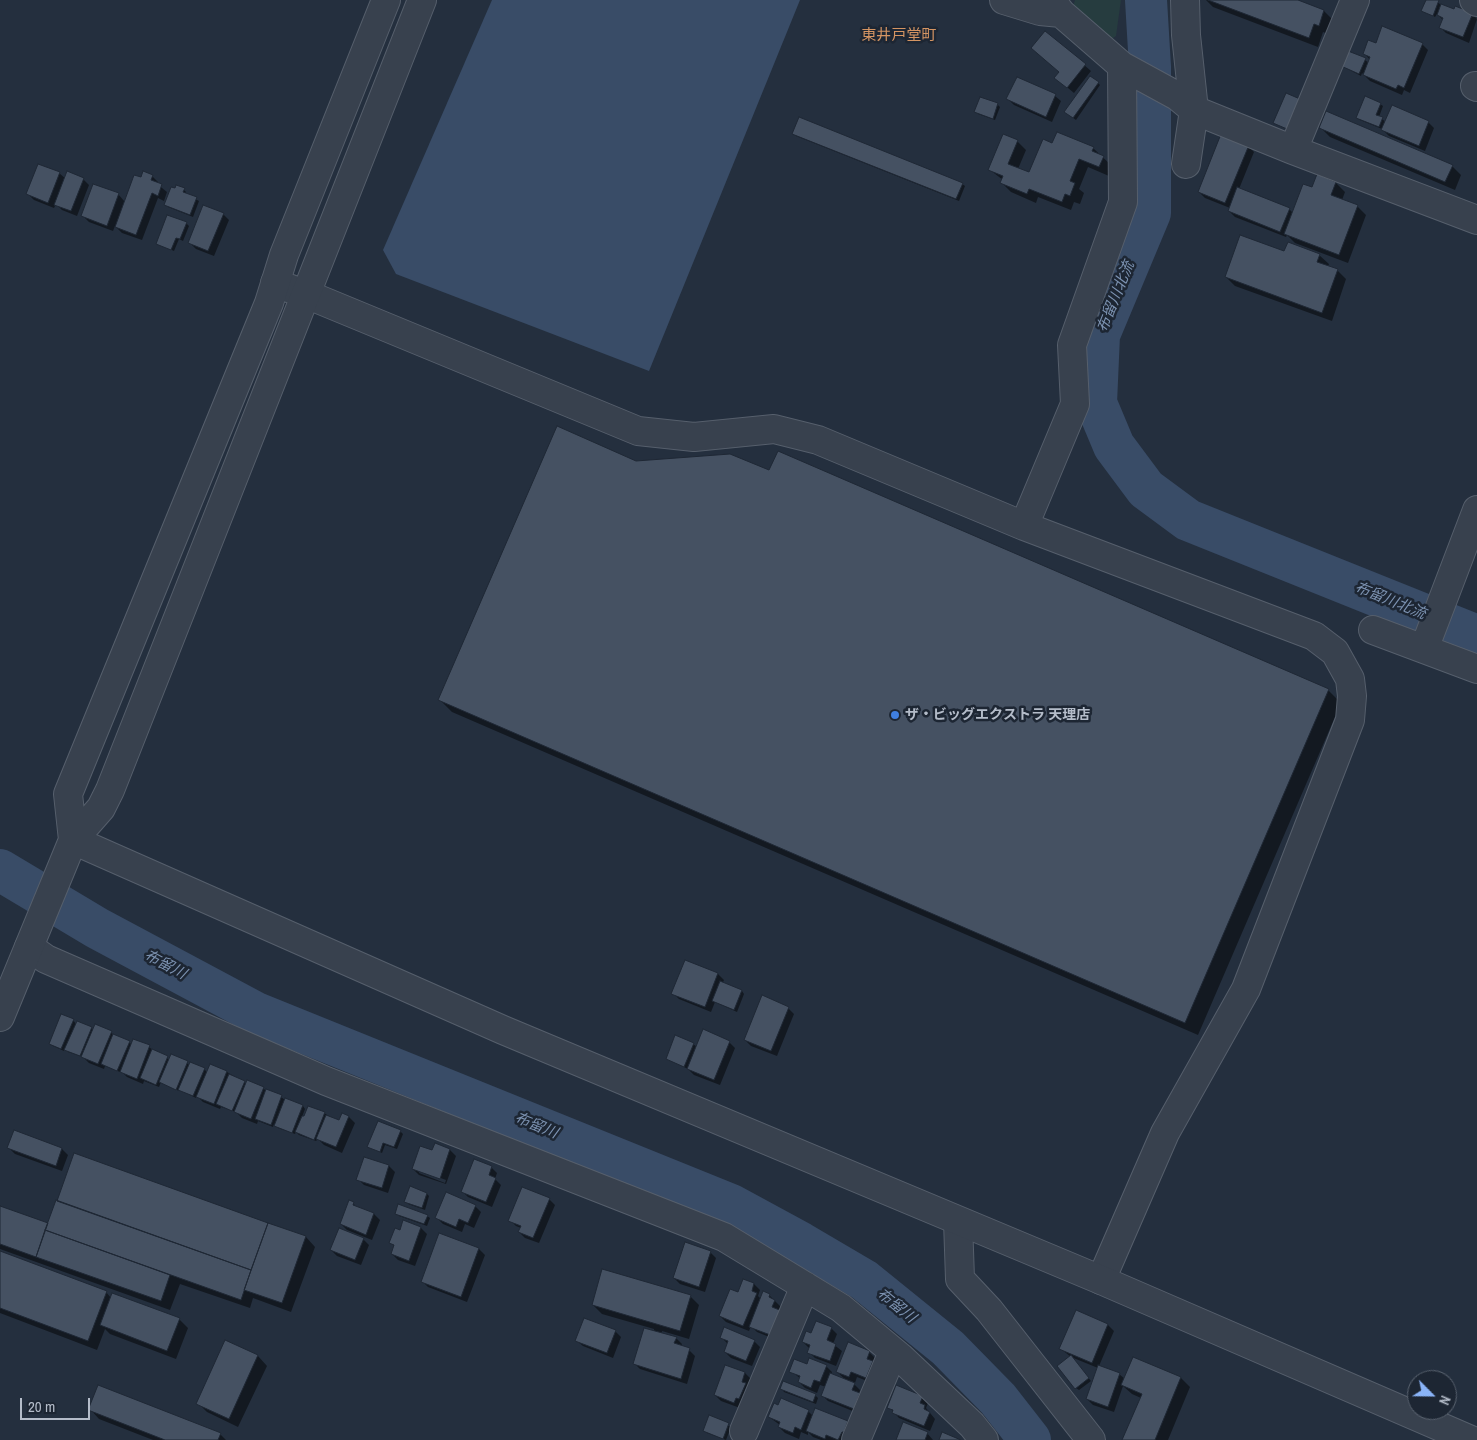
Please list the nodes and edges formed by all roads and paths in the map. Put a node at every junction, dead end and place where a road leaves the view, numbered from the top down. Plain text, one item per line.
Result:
1 (386, 0) edge
2 (422, 0) edge
3 (1004, 0) edge
4 (1185, 0) edge
5 (1354, 0) edge
6 (1474, 0) edge
7 (1477, 2) edge
8 (1059, 4) edge
9 (1127, 69) junction
10 (1185, 103) junction
11 (1293, 150) junction
12 (1186, 164) dead end
13 (1477, 220) edge
14 (275, 283) junction
15 (304, 295) junction
16 (1477, 510) edge
17 (1024, 526) junction
18 (1372, 630) dead end
19 (1424, 649) junction
20 (1477, 669) edge
21 (69, 848) junction
22 (33, 939) junction
23 (0, 1017) edge
24 (958, 1221) junction
25 (1101, 1280) junction
26 (804, 1286) junction
27 (893, 1352) junction
28 (749, 1433) edge
29 (856, 1440) edge
30 (984, 1440) edge
31 (1091, 1440) edge
32 (1471, 1440) edge

1 - 14 street
2 - 15 street
3 - 8 street
4 - 10 street
5 - 11 street
6 - 7 street
8 - 9 street
9 - 10 street
9 - 17 street
10 - 11 street
10 - 12 street
11 - 13 street
14 - 15 street
14 - 21 street
15 - 17 street
15 - 21 street
16 - 19 street
17 - 25 street
18 - 19 street
19 - 20 street
21 - 22 street
21 - 24 street
22 - 23 street
22 - 26 street
24 - 25 street
24 - 31 street
25 - 32 street
26 - 27 street
26 - 28 street
27 - 29 street
27 - 30 street

